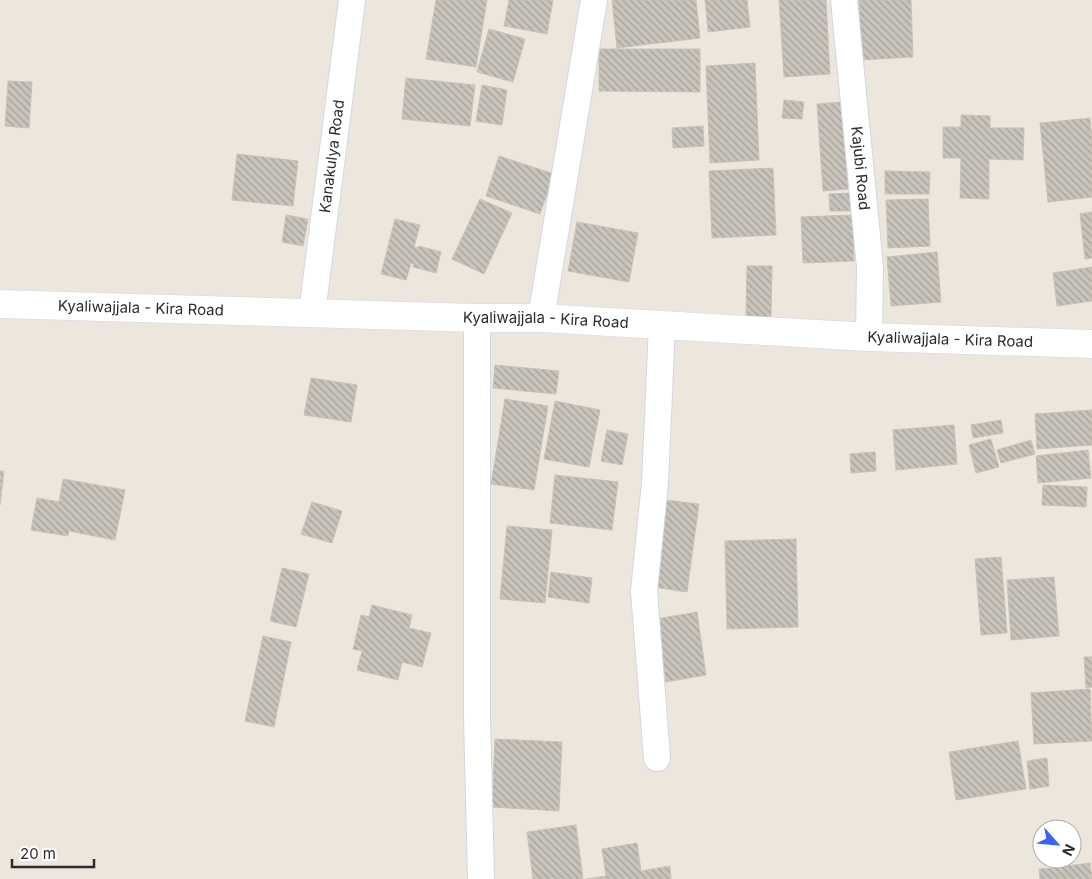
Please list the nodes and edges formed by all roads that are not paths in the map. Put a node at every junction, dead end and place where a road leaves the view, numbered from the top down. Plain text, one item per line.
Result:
1 (352, 0) edge
2 (594, 0) edge
3 (844, 0) edge
4 (0, 304) edge
5 (312, 314) junction
6 (478, 318) junction
7 (541, 318) junction
8 (662, 326) junction
9 (869, 337) junction
10 (1092, 344) edge
11 (656, 758) dead end
12 (481, 879) edge

1 - 5 street, Kanakulya Road
2 - 7 street
3 - 9 street, Kajubi Road
4 - 5 street, Kyaliwajjala - Kira Road
5 - 6 street, Kyaliwajjala - Kira Road
6 - 7 street, Kyaliwajjala - Kira Road
6 - 12 street
7 - 8 street, Kyaliwajjala - Kira Road
8 - 9 street, Kyaliwajjala - Kira Road
8 - 11 street
9 - 10 street, Kyaliwajjala - Kira Road

